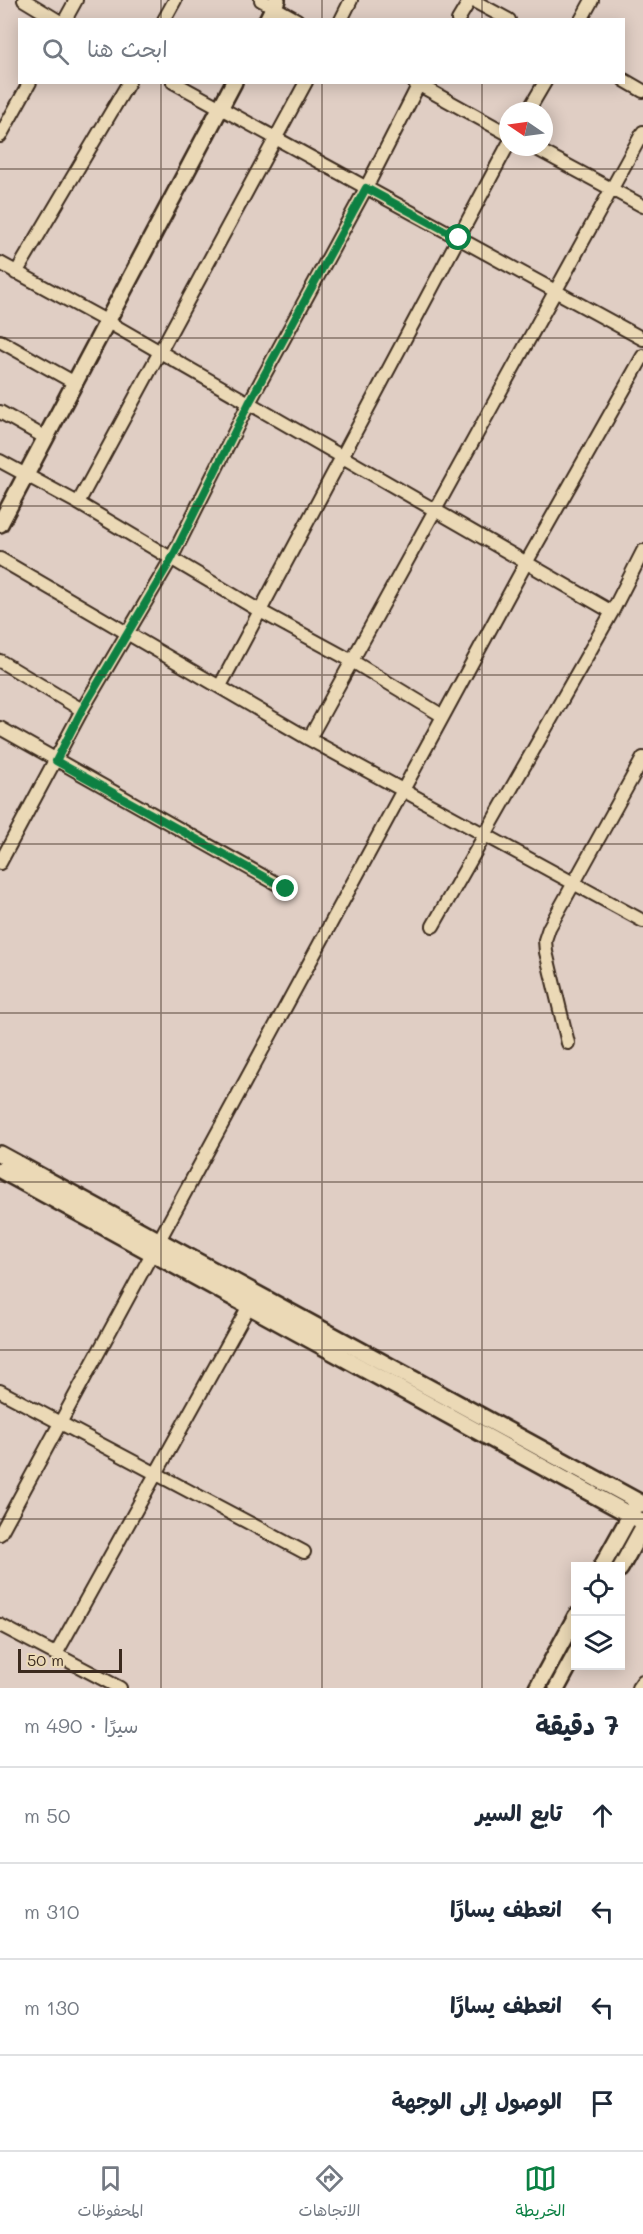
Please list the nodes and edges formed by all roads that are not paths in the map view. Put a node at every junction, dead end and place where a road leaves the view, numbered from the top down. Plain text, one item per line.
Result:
1 (24, 0) edge
2 (76, 0) edge
3 (174, 0) edge
4 (351, 0) edge
5 (471, 0) edge
6 (592, 0) edge
7 (270, 7) edge
8 (54, 18) edge
9 (66, 18) edge
10 (165, 18) edge
11 (293, 18) edge
12 (342, 18) edge
13 (459, 18) edge
14 (505, 18) edge
15 (582, 18) edge
16 (625, 81) edge
17 (29, 84) edge
18 (128, 84) edge
19 (177, 84) edge
20 (233, 84) edge
21 (305, 84) edge
22 (417, 84) edge
23 (419, 84) edge
24 (544, 84) edge
25 (643, 91) edge
26 (533, 102) edge
27 (220, 108) junction
28 (499, 129) edge
29 (643, 132) edge
30 (0, 136) edge
31 (276, 139) junction
32 (502, 156) edge
33 (550, 156) edge
34 (366, 188) junction
35 (611, 189) junction
36 (643, 206) edge
37 (459, 238) junction
38 (0, 263) edge
39 (16, 273) junction
40 (555, 291) junction
41 (108, 322) junction
42 (643, 339) edge
43 (0, 341) edge
44 (160, 352) junction
45 (643, 356) edge
46 (75, 383) junction
47 (249, 403) junction
48 (0, 412) edge
49 (46, 438) junction
50 (342, 457) junction
51 (0, 460) edge
52 (26, 475) junction
53 (78, 504) junction
54 (435, 510) junction
55 (0, 524) edge
56 (643, 551) edge
57 (0, 559) edge
58 (171, 560) junction
59 (526, 563) junction
60 (260, 611) junction
61 (612, 612) junction
62 (127, 634) junction
63 (0, 661) edge
64 (352, 661) junction
65 (220, 686) junction
66 (82, 710) junction
67 (443, 716) junction
68 (0, 728) edge
69 (309, 739) junction
70 (643, 758) edge
71 (56, 761) junction
72 (402, 791) junction
73 (486, 835) junction
74 (0, 863) edge
75 (573, 883) junction
76 (286, 889) dead end
77 (643, 921) edge
78 (433, 926) dead end
79 (568, 1043) dead end
80 (0, 1154) edge
81 (0, 1170) edge
82 (156, 1247) junction
83 (249, 1306) junction
84 (0, 1391) edge
85 (60, 1423) junction
86 (156, 1473) junction
87 (640, 1507) edge
88 (643, 1527) edge
89 (0, 1534) edge
90 (304, 1552) dead end
91 (605, 1562) edge
92 (625, 1562) edge
93 (0, 1625) edge
94 (571, 1625) edge
95 (56, 1654) junction
96 (571, 1662) edge
97 (643, 1681) edge
98 (120, 1688) edge
99 (537, 1688) edge
100 (557, 1688) edge
101 (638, 1688) edge

1 - 8 street
2 - 9 street
3 - 10 street
4 - 12 street
5 - 13 street
5 - 14 street
6 - 15 street
7 - 11 street
16 - 25 street
17 - 30 street
18 - 39 street
19 - 27 street
20 - 27 street
21 - 31 street
22 - 34 street
23 - 28 street
24 - 26 street
27 - 31 street
27 - 41 street
29 - 35 street
31 - 34 street
31 - 44 street
32 - 37 street
33 - 35 street
34 - 37 street
34 - 47 street
35 - 36 street
35 - 40 street
37 - 40 street
37 - 50 street
38 - 39 street
39 - 41 street
40 - 42 street
40 - 54 street
41 - 44 street
41 - 46 street
43 - 46 street
44 - 47 street
44 - 53 street
45 - 59 street
46 - 49 street
47 - 50 street
47 - 58 street
48 - 49 street
49 - 52 street
50 - 54 street
50 - 60 street
51 - 52 street
52 - 53 street
52 - 55 street
53 - 58 street
54 - 59 street
54 - 64 street
56 - 61 street
57 - 62 street
58 - 60 street
58 - 62 street
59 - 61 street
59 - 67 street
60 - 64 street
60 - 65 street
61 - 73 street
62 - 65 street
62 - 66 street
63 - 66 street
64 - 67 street
64 - 69 street
65 - 69 street
66 - 71 street
67 - 72 street
68 - 71 street
69 - 72 street
70 - 75 street
71 - 74 street
71 - 76 street
72 - 73 street
72 - 82 street
73 - 75 street
73 - 78 street
75 - 77 street
75 - 79 street
80 - 82 street
81 - 82 street
82 - 83 street
82 - 85 street
82 - 87 street
83 - 86 street
83 - 87 street
84 - 85 street
85 - 86 street
85 - 89 street
86 - 90 street
86 - 95 street
87 - 91 street
88 - 92 street
93 - 95 street
94 - 99 street
95 - 98 street
96 - 100 street
97 - 101 street

